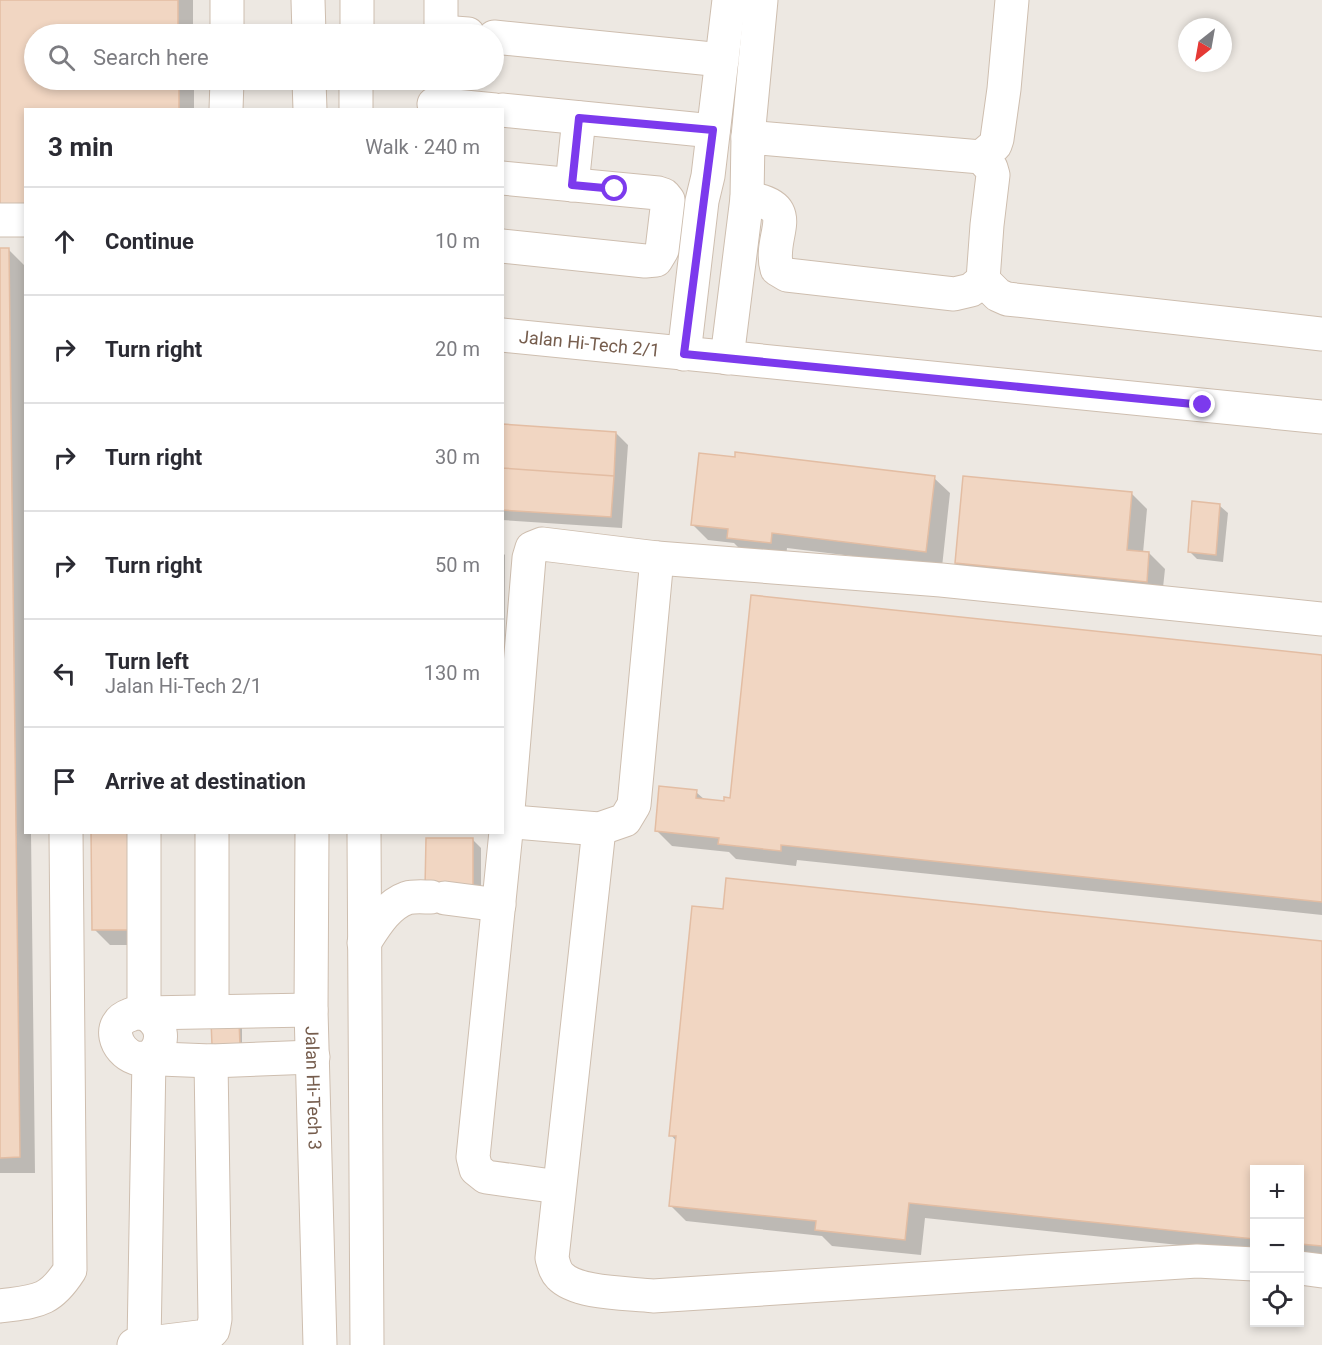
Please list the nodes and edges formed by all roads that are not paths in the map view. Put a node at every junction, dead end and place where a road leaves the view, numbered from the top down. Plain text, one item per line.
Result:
1 (227, 0) edge
2 (308, 0) edge
3 (357, 0) edge
4 (729, 0) edge
5 (761, 0) edge
6 (1012, 0) edge
7 (227, 24) edge
8 (309, 24) edge
9 (357, 24) edge
10 (504, 38) edge
11 (722, 60) junction
12 (226, 90) edge
13 (309, 90) edge
14 (356, 90) edge
15 (435, 98) edge
16 (226, 108) edge
17 (310, 108) edge
18 (356, 108) edge
19 (485, 108) edge
20 (504, 110) edge
21 (579, 118) junction
22 (713, 130) junction
23 (748, 136) junction
24 (981, 157) junction
25 (504, 178) edge
26 (572, 185) junction
27 (747, 198) junction
28 (0, 220) edge
29 (24, 220) edge
30 (504, 246) edge
31 (695, 259) junction
32 (740, 264) junction
33 (983, 280) junction
34 (1322, 334) edge
35 (504, 335) edge
36 (684, 354) junction
37 (727, 358) junction
38 (1322, 417) edge
39 (657, 558) junction
40 (1322, 619) edge
41 (505, 822) edge
42 (599, 829) junction
43 (66, 834) edge
44 (144, 834) edge
45 (212, 834) edge
46 (312, 834) edge
47 (364, 834) edge
48 (499, 905) junction
49 (364, 943) junction
50 (311, 1010) junction
51 (212, 1011) junction
52 (275, 1011) junction
53 (144, 1013) junction
54 (68, 1052) junction
55 (134, 1054) junction
56 (313, 1057) junction
57 (279, 1058) junction
58 (211, 1061) junction
59 (559, 1187) junction
60 (1250, 1264) edge
61 (1304, 1269) edge
62 (1322, 1271) edge
63 (319, 1305) junction
64 (0, 1306) edge
65 (366, 1310) junction
66 (139, 1344) edge
67 (305, 1345) edge
68 (320, 1345) edge
69 (367, 1345) edge
70 (387, 1345) edge

1 - 7 street
2 - 8 street
3 - 9 street
4 - 11 street
5 - 23 street
6 - 24 street
10 - 11 street
11 - 22 street
12 - 16 street
13 - 17 street
14 - 18 street
15 - 19 street
20 - 21 street
21 - 22 street
21 - 26 street
22 - 31 street
23 - 24 street
23 - 27 street
24 - 33 street
25 - 26 street
26 - 30 street
27 - 32 street
27 - 33 street
28 - 29 street
31 - 32 street
31 - 36 street
32 - 37 street
33 - 34 street
35 - 36 street, Jalan Hi-Tech 2/1
36 - 37 street, Jalan Hi-Tech 2/1
37 - 38 street, Jalan Hi-Tech 2/1
39 - 40 street
39 - 41 street
39 - 42 street
41 - 42 street
41 - 48 street
42 - 59 street
43 - 54 street
44 - 53 street
45 - 51 street
46 - 50 street, Jalan Hi-Tech 3
47 - 49 street
48 - 49 street
48 - 59 street
49 - 65 street
50 - 52 street
50 - 56 street, Jalan Hi-Tech 3
51 - 52 street
51 - 53 street
52 - 57 street
53 - 55 street
54 - 55 street
54 - 64 street
55 - 58 street
55 - 66 street
56 - 57 street
56 - 63 street, Jalan Hi-Tech 3
57 - 58 street
58 - 66 street
59 - 60 street
61 - 62 street
63 - 67 street
63 - 68 street, Jalan Hi-Tech 3
65 - 69 street
65 - 70 street

